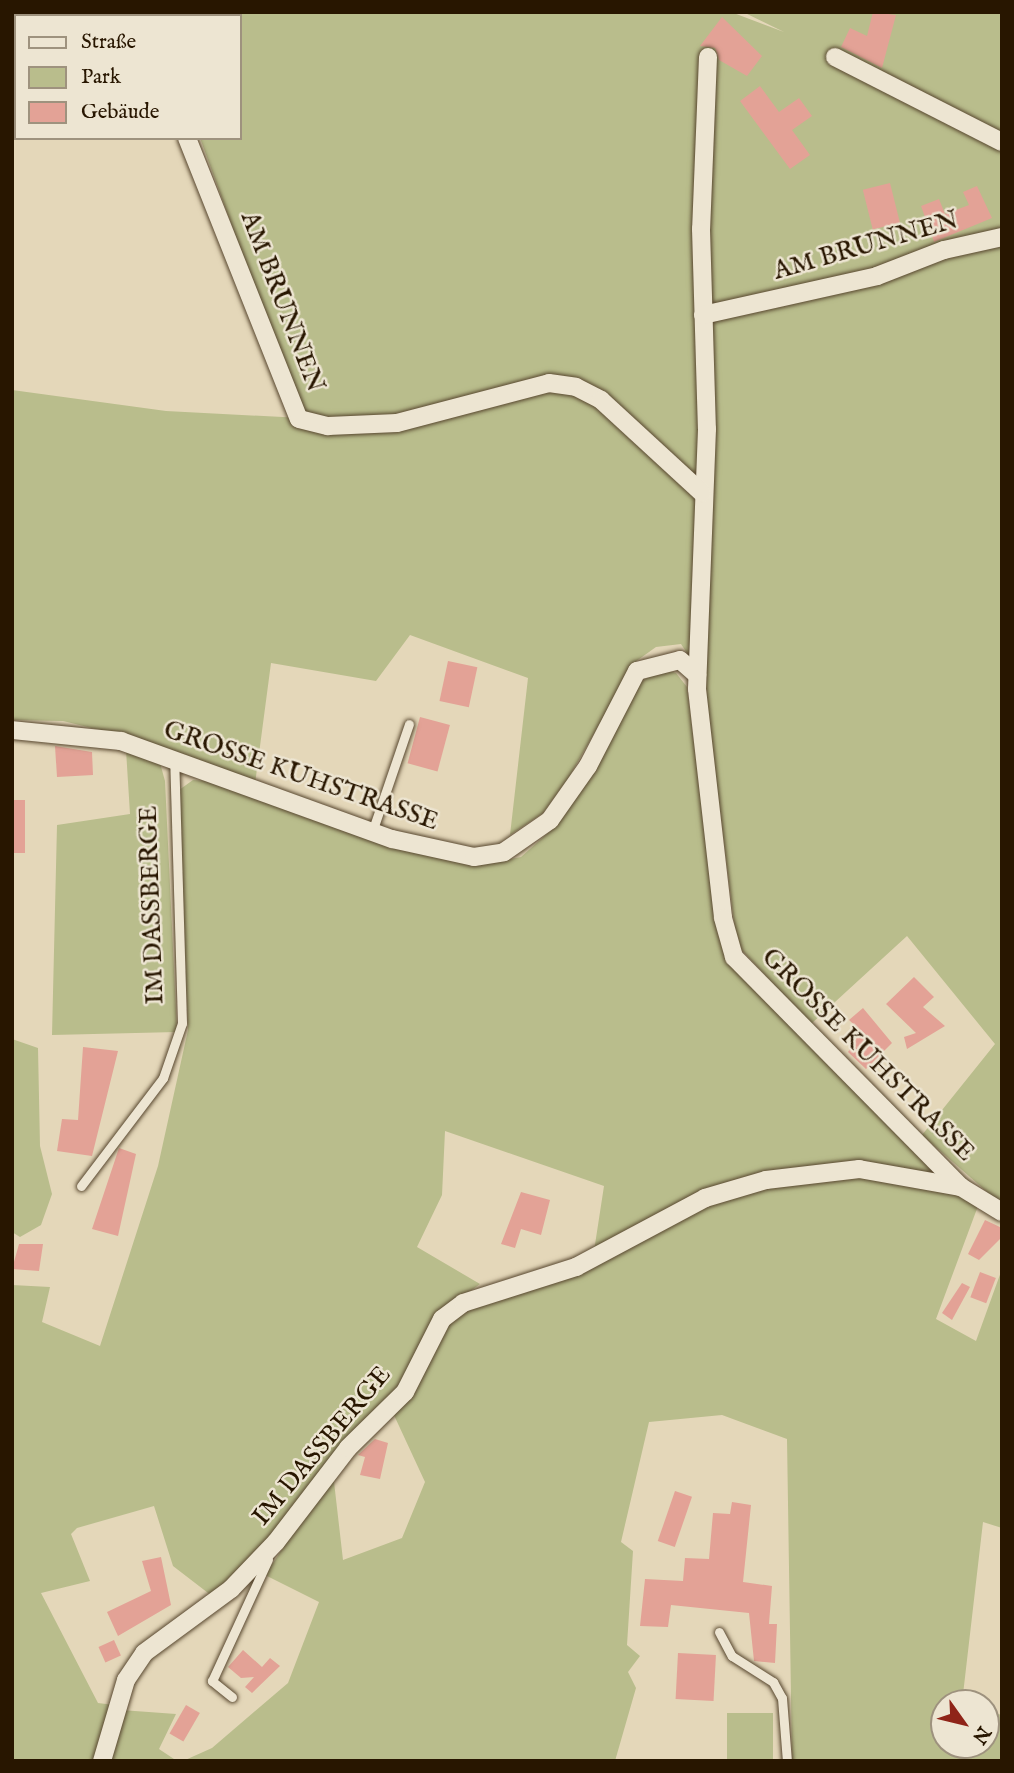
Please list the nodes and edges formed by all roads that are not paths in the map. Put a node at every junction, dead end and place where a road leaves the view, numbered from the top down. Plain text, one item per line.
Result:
1 (708, 57) dead end
2 (835, 57) dead end
3 (188, 140) edge
4 (1002, 142) edge
5 (1002, 237) edge
6 (703, 315) junction
7 (702, 493) junction
8 (697, 675) junction
9 (409, 724) dead end
10 (12, 730) edge
11 (174, 760) junction
12 (372, 832) junction
13 (81, 1186) dead end
14 (961, 1187) junction
15 (1002, 1212) edge
16 (276, 1542) junction
17 (719, 1632) dead end
18 (232, 1697) dead end
19 (102, 1761) edge
20 (787, 1761) edge

1 - 6 street
2 - 4 street
3 - 7 street, AM BRUNNEN
5 - 6 street, AM BRUNNEN
6 - 7 street
7 - 8 street
8 - 12 street, GROSSE KUHSTRASSE
8 - 14 street, GROSSE KUHSTRASSE
9 - 12 lane
10 - 11 street, GROSSE KUHSTRASSE
11 - 12 street, GROSSE KUHSTRASSE
11 - 13 lane, IM DASSBERGE
14 - 15 street, GROSSE KUHSTRASSE
14 - 16 street, IM DASSBERGE
16 - 18 lane
16 - 19 street, IM DASSBERGE
17 - 20 lane

